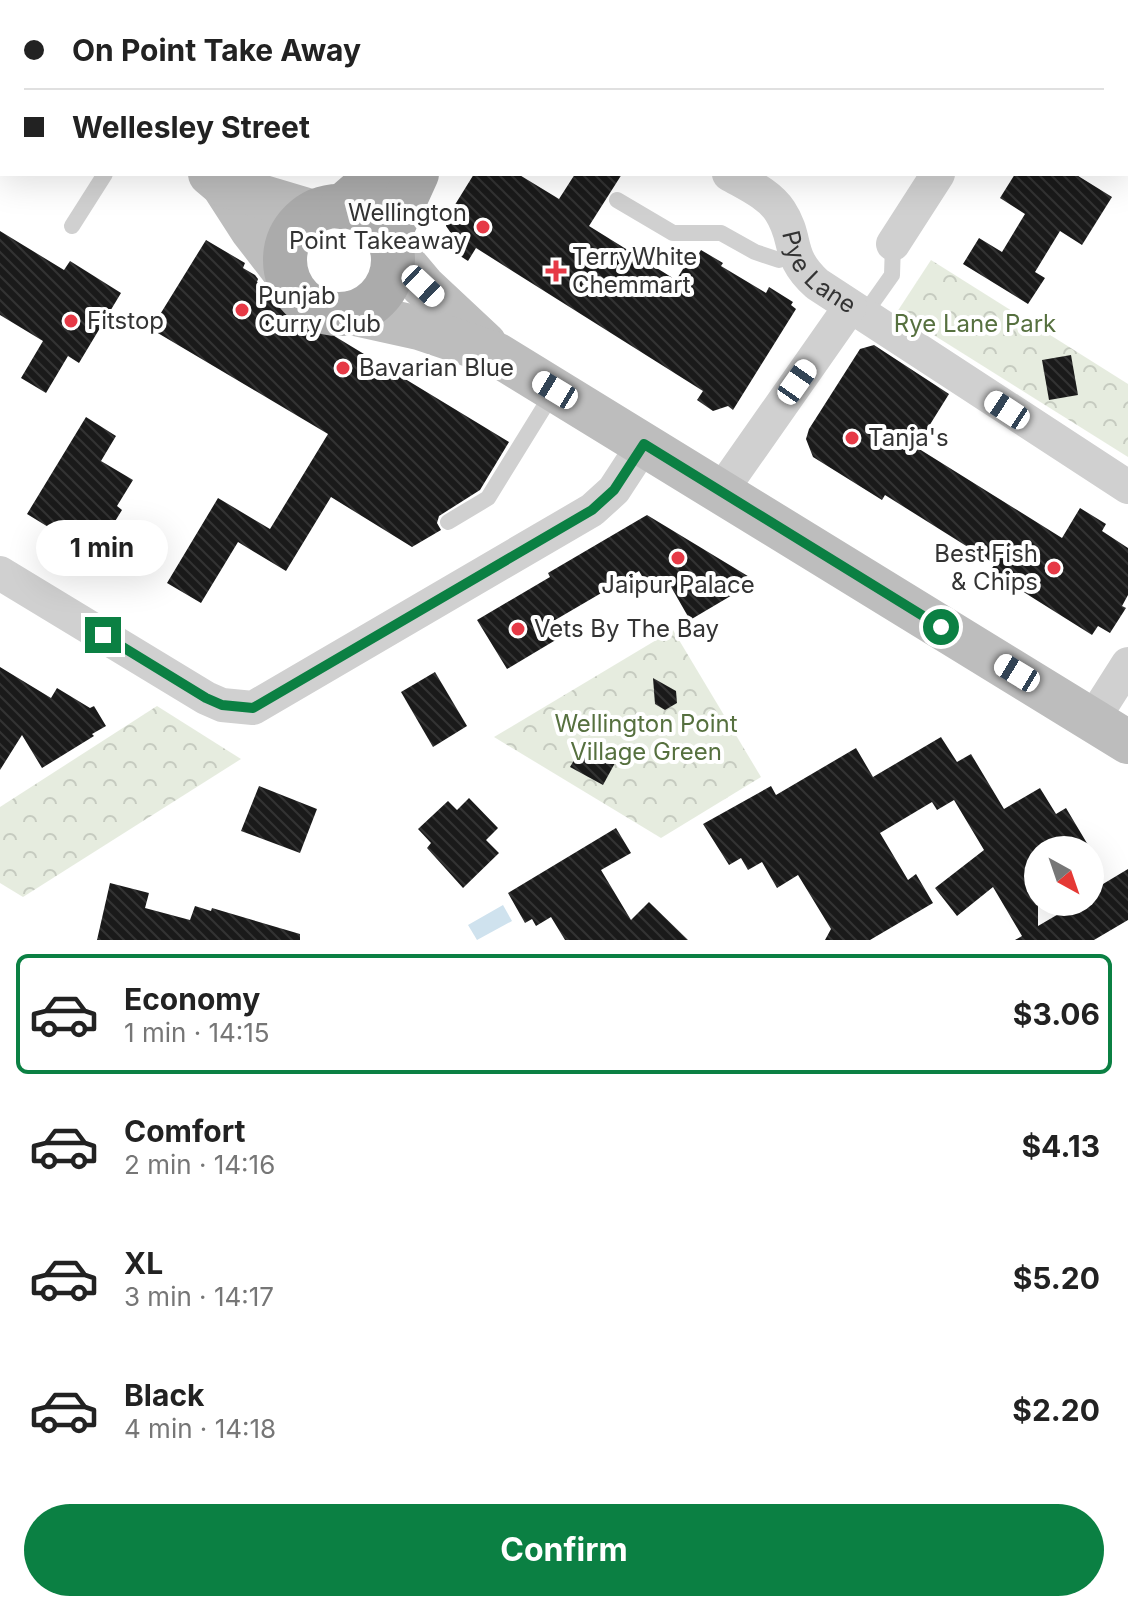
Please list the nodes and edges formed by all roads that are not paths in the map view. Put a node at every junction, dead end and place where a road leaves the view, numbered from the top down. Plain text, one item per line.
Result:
1 (104, 176) edge
2 (376, 176) edge
3 (416, 176) edge
4 (732, 176) edge
5 (937, 176) edge
6 (216, 179) edge
7 (617, 200) dead end
8 (328, 210) junction
9 (72, 226) dead end
10 (390, 244) junction
11 (893, 244) joint
12 (794, 255) junction
13 (286, 274) junction
14 (856, 311) junction
15 (351, 313) junction
16 (496, 354) junction
17 (555, 390) junction
18 (644, 444) junction
19 (1128, 487) edge
20 (721, 491) junction
21 (448, 522) dead end
22 (0, 573) edge
23 (1128, 664) edge
24 (1110, 730) edge

1 - 9 lane
2 - 8 main road
3 - 10 main road
4 - 12 street, Pye Lane
5 - 11 street
6 - 8 main road
6 - 13 main road
7 - 12 lane
8 - 10 main road
8 - 13 main road
10 - 15 main road
10 - 16 main road
11 - 14 lane
12 - 14 street, Pye Lane
13 - 15 main road
14 - 19 street, Pye Lane
14 - 20 street
15 - 16 main road
16 - 17 main road
17 - 18 main road
17 - 21 lane
18 - 20 main road
18 - 22 street
20 - 24 main road
23 - 24 street

